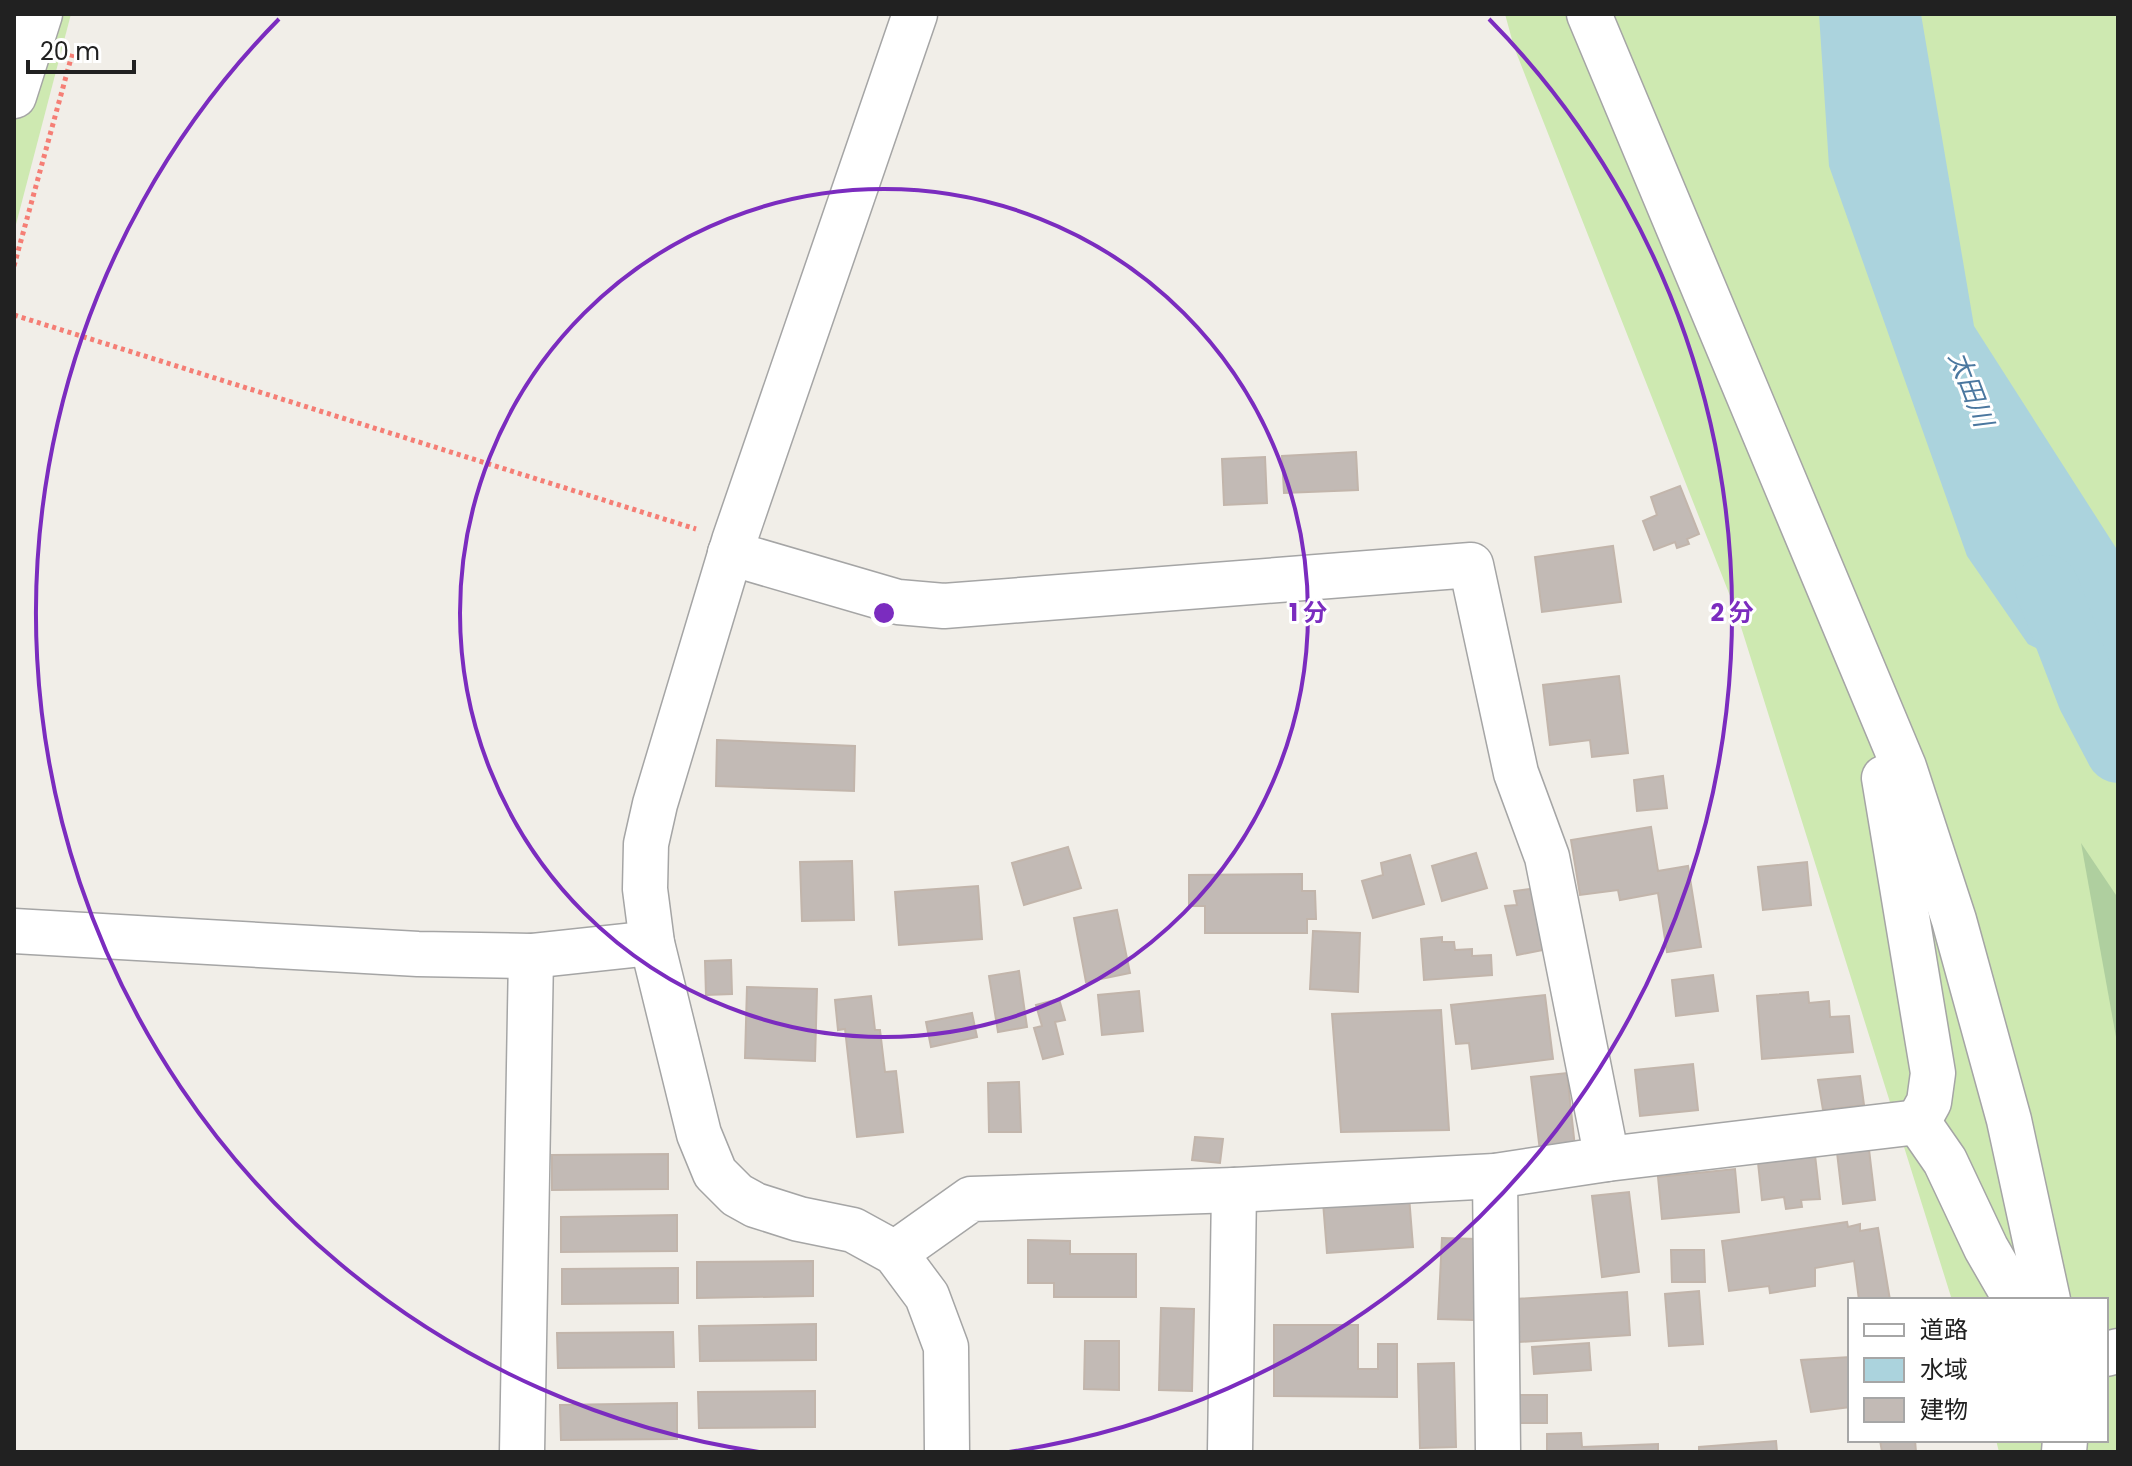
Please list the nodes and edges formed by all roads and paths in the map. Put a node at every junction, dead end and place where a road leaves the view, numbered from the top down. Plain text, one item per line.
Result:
1 (40, 14) edge
2 (915, 14) edge
3 (1589, 14) edge
4 (76, 43) dead end
5 (14, 96) edge
6 (14, 266) edge
7 (14, 315) edge
8 (732, 547) junction
9 (1883, 723) junction
10 (14, 931) edge
11 (652, 943) junction
12 (531, 956) junction
13 (1918, 1122) junction
14 (1607, 1159) junction
15 (1495, 1176) junction
16 (1234, 1190) junction
17 (895, 1253) junction
18 (2015, 1298) edge
19 (2048, 1298) edge
20 (522, 1452) edge
21 (947, 1452) edge
22 (1230, 1452) edge
23 (1498, 1452) edge

1 - 5 street
2 - 8 street
3 - 9 street
4 - 6 path
7 - 8 path
8 - 11 street
8 - 14 street
9 - 13 street
9 - 19 street
10 - 12 street
11 - 12 street
11 - 17 street
12 - 20 street
13 - 14 street
13 - 18 street
14 - 15 street
15 - 16 street
15 - 23 street
16 - 17 street
16 - 22 street
17 - 21 street

